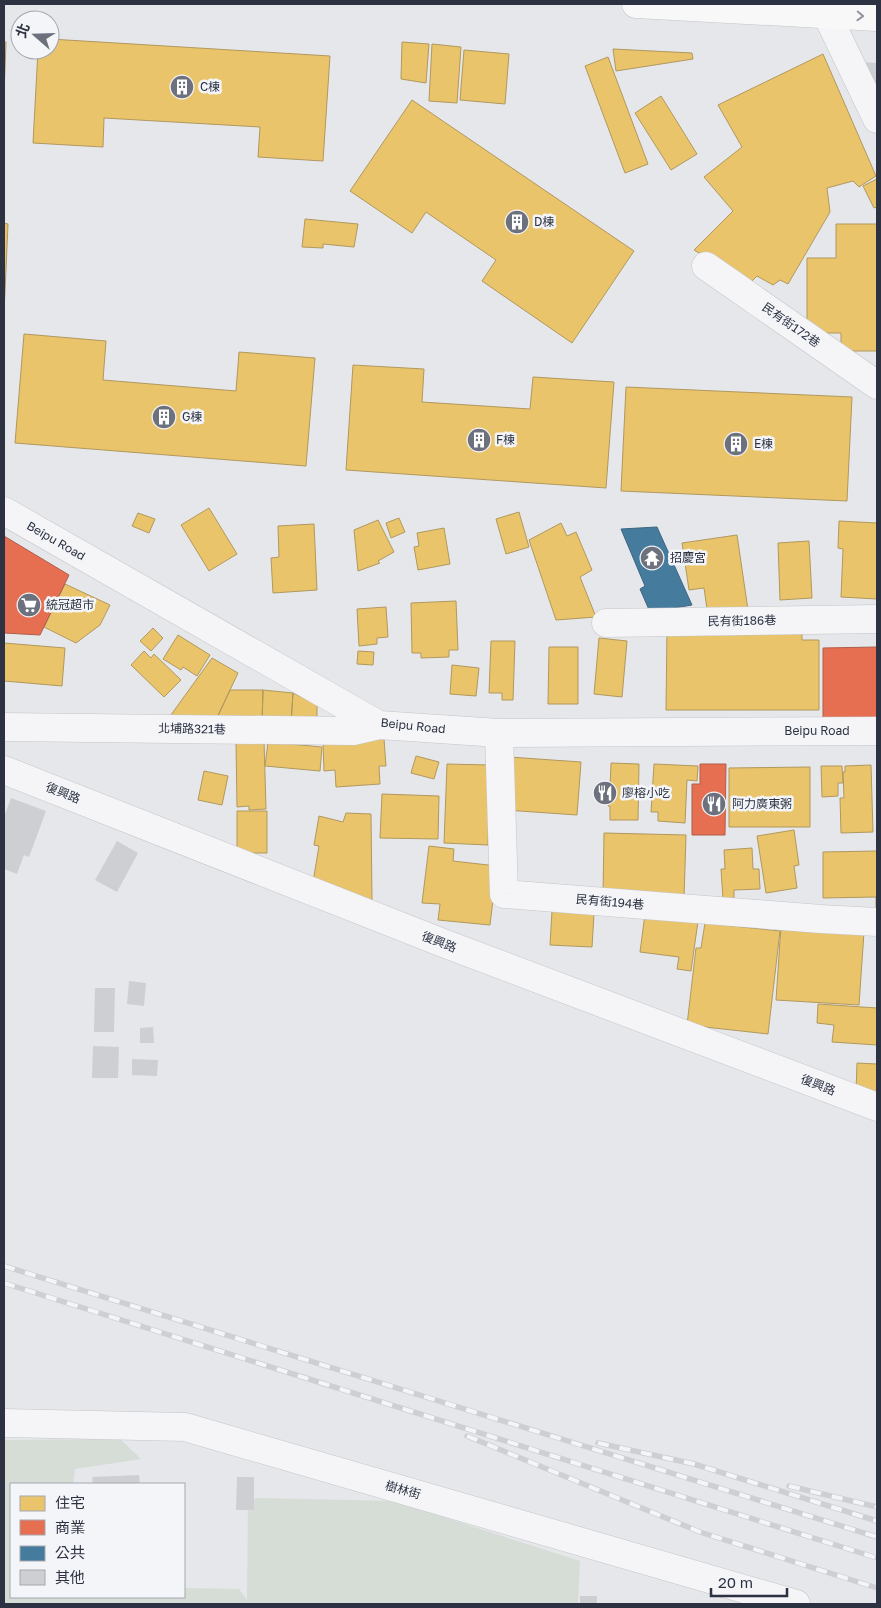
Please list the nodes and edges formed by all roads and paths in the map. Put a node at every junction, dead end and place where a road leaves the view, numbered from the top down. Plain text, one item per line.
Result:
1 (636, 4) edge
2 (827, 15) junction
3 (877, 16) edge
4 (877, 120) edge
5 (706, 266) dead end
6 (877, 385) edge
7 (4, 511) edge
8 (877, 619) edge
9 (606, 623) dead end
10 (379, 725) junction
11 (4, 727) edge
12 (877, 731) edge
13 (499, 733) junction
14 (4, 770) edge
15 (877, 922) edge
16 (877, 1107) edge
17 (4, 1423) edge
18 (796, 1604) edge

1 - 2 main road
2 -> 3 main road
2 - 4 street
5 - 6 street, 民有街172巷
7 - 10 street, Beipu Road
8 - 9 street, 民有街186巷
10 - 11 street, 北埔路321巷
10 - 13 street, Beipu Road
12 - 13 street, Beipu Road
13 - 15 street, 民有街194巷
14 - 16 street, 復興路
17 - 18 street, 樹林街

